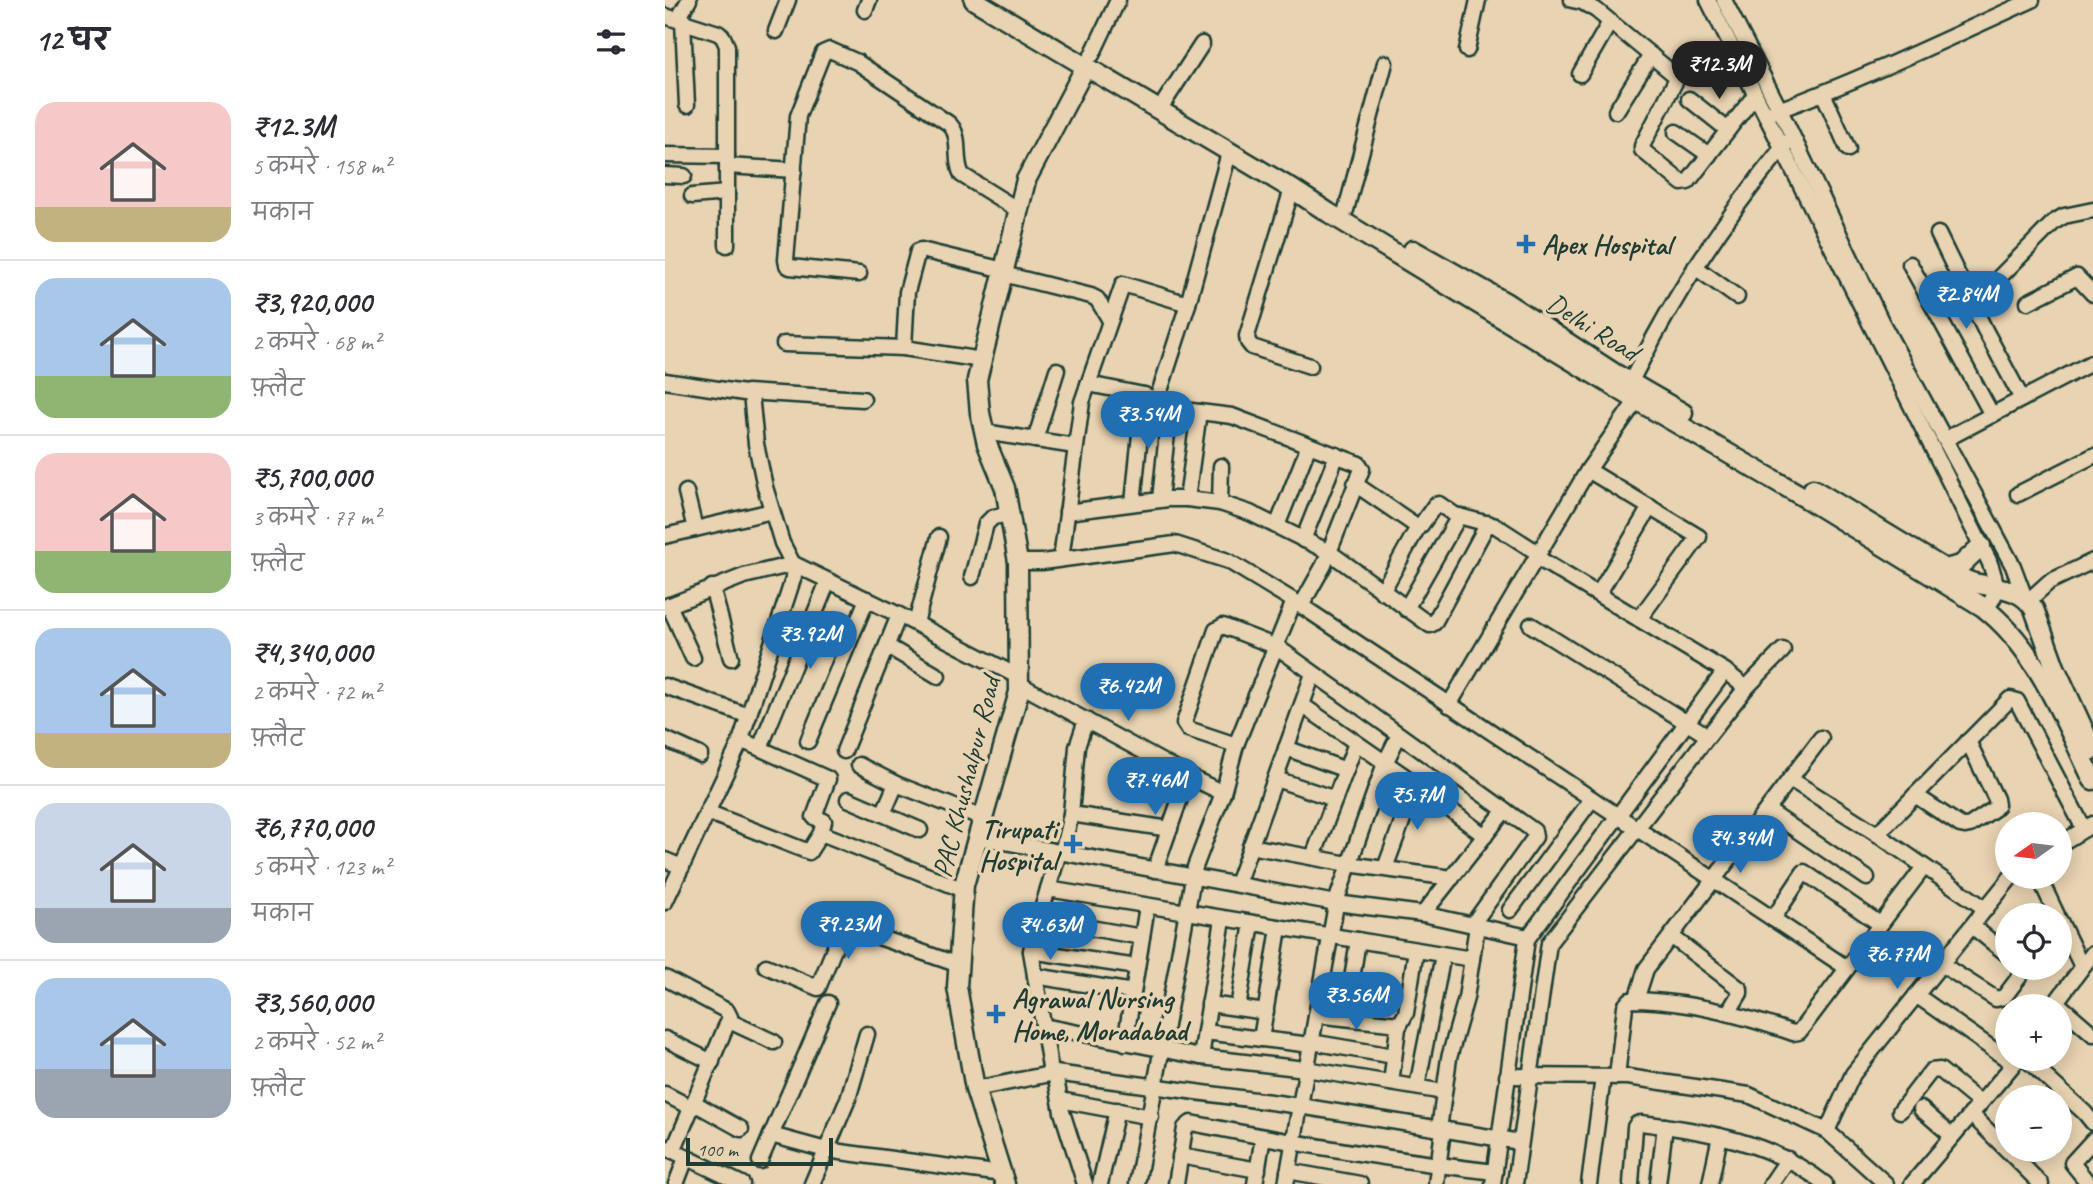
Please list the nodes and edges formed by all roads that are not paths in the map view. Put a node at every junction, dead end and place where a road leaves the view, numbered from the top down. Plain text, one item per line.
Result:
1 (689, 0) edge
2 (788, 0) edge
3 (974, 0) edge
4 (996, 0) edge
5 (1118, 0) edge
6 (1478, 0) edge
7 (1708, 0) edge
8 (1724, 0) edge
9 (2032, 0) edge
10 (1579, 1) edge
11 (1599, 5) edge
12 (675, 19) edge
13 (1611, 22) junction
14 (776, 31) dead end
15 (1202, 44) dead end
16 (1467, 50) dead end
17 (1651, 55) junction
18 (1089, 61) junction
19 (1385, 63) dead end
20 (1580, 74) dead end
21 (1823, 93) junction
22 (1755, 94) junction
23 (1689, 99) dead end
24 (1164, 101) junction
25 (687, 105) dead end
26 (1780, 110) junction
27 (1616, 111) dead end
28 (1765, 115) junction
29 (1728, 130) junction
30 (1676, 132) dead end
31 (1793, 136) junction
32 (1782, 149) junction
33 (1848, 149) dead end
34 (1229, 153) junction
35 (665, 155) edge
36 (1709, 155) junction
37 (727, 161) junction
38 (794, 170) junction
39 (665, 175) edge
40 (684, 176) dead end
41 (1292, 189) junction
42 (727, 193) junction
43 (692, 196) dead end
44 (1019, 210) junction
45 (1346, 210) junction
46 (2093, 211) edge
47 (1938, 234) dead end
48 (727, 245) dead end
49 (1910, 264) dead end
50 (1695, 267) junction
51 (1003, 272) junction
52 (859, 274) dead end
53 (2093, 294) edge
54 (1737, 297) dead end
55 (2028, 302) dead end
56 (1188, 304) junction
57 (1972, 305) junction
58 (1110, 320) junction
59 (784, 344) dead end
60 (904, 348) junction
61 (982, 360) junction
62 (2093, 362) edge
63 (1310, 366) dead end
64 (1057, 369) dead end
65 (665, 381) edge
66 (1088, 384) junction
67 (747, 392) junction
68 (1634, 392) junction
69 (863, 399) dead end
70 (2022, 399) junction
71 (1157, 400) junction
72 (1199, 412) junction
73 (1992, 415) junction
74 (985, 432) junction
75 (1946, 439) junction
76 (1035, 440) junction
77 (1309, 445) junction
78 (1076, 446) junction
79 (1337, 456) junction
80 (2093, 456) edge
81 (1221, 466) dead end
82 (1588, 470) junction
83 (1355, 484) junction
84 (686, 492) dead end
85 (2018, 494) dead end
86 (1160, 499) junction
87 (1188, 499) junction
88 (1133, 503) junction
89 (1220, 503) junction
90 (1650, 507) junction
91 (772, 511) junction
92 (1067, 512) junction
93 (1010, 514) junction
94 (1459, 516) junction
95 (1488, 523) junction
96 (1277, 526) junction
97 (1418, 527) junction
98 (695, 529) junction
99 (665, 536) edge
100 (939, 537) dead end
101 (1303, 540) junction
102 (1981, 546) junction
103 (1329, 552) junction
104 (1537, 555) junction
105 (1061, 559) junction
106 (2093, 561) edge
107 (1018, 562) junction
108 (794, 564) junction
109 (1945, 569) junction
110 (972, 577) dead end
111 (828, 581) junction
112 (712, 587) junction
113 (1997, 587) junction
114 (1382, 592) junction
115 (1598, 593) junction
116 (867, 599) junction
117 (2027, 600) junction
118 (1298, 604) junction
119 (667, 606) edge
120 (1985, 608) junction
121 (1406, 609) junction
122 (899, 615) junction
123 (1639, 619) junction
124 (916, 623) junction
125 (1531, 625) dead end
126 (2044, 637) junction
127 (887, 646) junction
128 (1277, 647) junction
129 (1783, 650) dead end
130 (2024, 650) junction
131 (693, 658) dead end
132 (731, 658) dead end
133 (1725, 671) junction
134 (1313, 674) junction
135 (938, 676) dead end
136 (1019, 680) junction
137 (665, 686) edge
138 (1746, 688) junction
139 (1302, 705) junction
140 (1449, 705) junction
141 (749, 716) junction
142 (1086, 720) junction
143 (1687, 722) junction
144 (1399, 735) junction
145 (1708, 736) junction
146 (1821, 738) dead end
147 (665, 739) edge
148 (741, 740) junction
149 (808, 741) dead end
150 (1968, 741) junction
151 (1356, 743) junction
152 (1236, 745) junction
153 (760, 748) junction
154 (1286, 748) junction
155 (2093, 750) edge
156 (843, 751) dead end
157 (700, 755) dead end
158 (1385, 763) junction
159 (859, 765) dead end
160 (1346, 770) junction
161 (1188, 776) junction
162 (1276, 779) junction
163 (1790, 779) junction
164 (2093, 780) edge
165 (896, 784) junction
166 (1416, 785) junction
167 (1223, 793) junction
168 (1915, 795) junction
169 (848, 799) dead end
170 (1335, 799) junction
171 (1592, 799) junction
172 (1505, 810) junction
173 (1767, 810) junction
174 (707, 812) junction
175 (883, 814) junction
176 (1071, 814) junction
177 (1617, 816) junction
178 (983, 818) junction
179 (2089, 826) edge
180 (1170, 829) junction
181 (1638, 829) junction
182 (920, 830) dead end
183 (821, 833) junction
184 (1877, 834) junction
185 (1485, 836) junction
186 (978, 837) junction
187 (2072, 837) edge
188 (1250, 846) junction
189 (1060, 852) junction
190 (1313, 857) junction
191 (665, 860) edge
192 (1348, 864) junction
193 (682, 867) junction
194 (1385, 867) junction
195 (1924, 867) junction
196 (1155, 870) junction
197 (1193, 877) junction
198 (1452, 878) junction
199 (1867, 878) dead end
200 (1714, 880) junction
201 (1237, 884) junction
202 (1048, 889) junction
203 (2002, 889) edge
204 (964, 890) junction
205 (665, 902) edge
206 (1336, 903) junction
207 (1147, 906) junction
208 (1986, 909) junction
209 (1510, 910) dead end
210 (1187, 913) junction
211 (1423, 914) junction
212 (1039, 919) junction
213 (1223, 919) junction
214 (1773, 919) junction
215 (1252, 923) junction
216 (1475, 925) junction
217 (1880, 925) junction
218 (1972, 926) junction
219 (1279, 928) junction
220 (1329, 935) junction
221 (1671, 936) junction
222 (1142, 937) junction
223 (1528, 937) junction
224 (1358, 940) junction
225 (1995, 944) edge
226 (2072, 946) edge
227 (1416, 950) junction
228 (1031, 951) junction
229 (2093, 953) edge
230 (1443, 954) junction
231 (1472, 959) junction
232 (1941, 964) junction
233 (959, 965) junction
234 (765, 966) dead end
235 (1137, 967) junction
236 (2082, 967) junction
237 (1847, 968) junction
238 (1035, 976) junction
239 (665, 978) edge
240 (2017, 980) edge
241 (1133, 992) junction
242 (2062, 994) edge
243 (1916, 995) junction
244 (1636, 1000) junction
245 (828, 1003) dead end
246 (1209, 1004) junction
247 (1238, 1008) junction
248 (1266, 1012) junction
249 (1728, 1013) junction
250 (1316, 1014) junction
251 (1346, 1018) junction
252 (2072, 1018) edge
253 (729, 1021) junction
254 (1399, 1024) junction
255 (1043, 1026) junction
256 (1205, 1032) junction
257 (867, 1034) dead end
258 (2093, 1034) edge
259 (665, 1039) edge
260 (1261, 1039) junction
261 (774, 1042) dead end
262 (1125, 1043) junction
263 (1311, 1044) junction
264 (1995, 1046) edge
265 (1163, 1051) junction
266 (1394, 1056) junction
267 (1201, 1057) junction
268 (712, 1062) junction
269 (1306, 1069) junction
270 (2010, 1071) edge
271 (2032, 1071) edge
272 (1053, 1073) junction
273 (1507, 1076) junction
274 (1530, 1076) junction
275 (1610, 1077) junction
276 (1391, 1083) junction
277 (1156, 1087) junction
278 (1417, 1087) junction
279 (975, 1089) junction
280 (1444, 1092) junction
281 (665, 1094) edge
282 (1060, 1100) junction
283 (693, 1105) junction
284 (1300, 1106) junction
285 (1921, 1109) dead end
286 (1976, 1109) junction
287 (1117, 1110) junction
288 (1900, 1111) dead end
289 (2090, 1114) edge
290 (1150, 1117) junction
291 (1665, 1126) junction
292 (741, 1129) dead end
293 (1441, 1129) junction
294 (1827, 1131) junction
295 (771, 1135) junction
296 (1720, 1136) junction
297 (1952, 1136) junction
298 (1263, 1138) junction
299 (1499, 1139) junction
300 (2093, 1140) edge
301 (1520, 1142) junction
302 (1293, 1143) junction
303 (825, 1150) junction
304 (675, 1152) edge
305 (1180, 1156) junction
306 (1788, 1159) junction
307 (760, 1161) dead end
308 (1438, 1165) junction
309 (1257, 1177) edge
310 (1287, 1177) edge
311 (1494, 1178) edge
312 (1003, 1179) edge
313 (1315, 1180) edge
314 (676, 1184) edge
315 (742, 1184) edge
316 (812, 1184) edge
317 (1085, 1184) edge
318 (1100, 1184) edge
319 (1137, 1184) edge
320 (1175, 1184) edge
321 (1360, 1184) edge
322 (1436, 1184) edge
323 (1515, 1184) edge
324 (1589, 1184) edge
325 (1632, 1184) edge
326 (1657, 1184) edge
327 (1710, 1184) edge
328 (1771, 1184) edge
329 (1825, 1184) edge
330 (1886, 1184) edge
331 (1912, 1184) edge
332 (2041, 1184) edge
333 (2089, 1184) edge

1 - 12 street
2 - 14 street
3 - 18 main road
4 - 18 main road, Delhi Road
5 - 18 street
6 - 16 street
7 - 22 street
8 - 26 street
9 - 21 street
10 - 11 street
11 - 13 street
12 - 25 street
12 - 37 street
13 - 17 street
13 - 20 street
15 - 24 street
17 - 27 street
17 - 36 street
18 - 24 main road, Delhi Road
18 - 34 main road
18 - 44 main road, PAC Khushalpur Road
19 - 45 street
21 - 26 street
21 - 33 street
22 - 28 street
22 - 29 street
23 - 29 street
24 - 45 main road, Delhi Road
26 - 28 street
26 - 31 street
28 - 32 street
29 - 36 street
30 - 36 street
31 - 32 street
31 - 75 street
32 - 50 street
32 - 102 street
34 - 41 main road
34 - 56 street
35 - 37 street
37 - 38 street
37 - 42 street
38 - 44 street
38 - 52 street
39 - 40 street
41 - 63 street
41 - 68 main road
42 - 43 street
42 - 48 street
44 - 51 main road, PAC Khushalpur Road
45 - 68 main road, Delhi Road
46 - 57 street
47 - 57 street
49 - 73 street
50 - 54 street
50 - 68 street
51 - 58 street
51 - 60 street
51 - 61 main road, PAC Khushalpur Road
53 - 55 street
56 - 58 street
56 - 71 street
57 - 70 street
58 - 66 street
59 - 60 street
60 - 61 street
61 - 74 main road, PAC Khushalpur Road
62 - 70 street
64 - 76 street
65 - 67 street
66 - 71 street
66 - 78 street
67 - 69 street
67 - 91 street
68 - 82 street
68 - 109 main road, Delhi Road
68 - 120 main road
70 - 73 street
71 - 72 street
71 - 86 street
71 - 88 street
72 - 77 street
72 - 87 street
73 - 75 street
74 - 76 street
74 - 93 main road, PAC Khushalpur Road
75 - 117 street
76 - 78 street
77 - 79 street
77 - 96 street
78 - 92 street
79 - 83 street
79 - 101 street
80 - 85 street
81 - 89 street
82 - 90 street
82 - 104 street
83 - 97 street
83 - 103 street
84 - 98 street
86 - 87 street
86 - 88 street
87 - 89 street
88 - 92 street
89 - 96 street
90 - 115 street
90 - 123 street
91 - 98 street
91 - 108 street
92 - 105 street
93 - 107 main road, PAC Khushalpur Road
93 - 110 street
94 - 95 street
94 - 97 street
94 - 121 street
95 - 104 street
95 - 121 street
96 - 101 street
97 - 114 street
98 - 99 street
100 - 124 street
101 - 103 street
102 - 109 main road
102 - 113 street
103 - 114 street
103 - 118 street
104 - 115 street
104 - 140 street
105 - 107 street
105 - 118 street
106 - 117 street
107 - 136 main road, PAC Khushalpur Road
108 - 111 street
108 - 112 street
108 - 141 street
109 - 113 main road, Delhi Road
111 - 116 street
111 - 153 street
112 - 119 street
112 - 132 street
113 - 117 main road, Delhi Road
113 - 120 street
114 - 121 street
115 - 123 street
116 - 122 street
116 - 149 street
117 - 126 main road
118 - 128 street
118 - 140 street
119 - 131 street
120 - 130 main road
122 - 124 street
122 - 127 street
123 - 133 street
124 - 136 street
125 - 143 street
126 - 130 main road
126 - 155 main road
127 - 135 street
127 - 156 street
128 - 134 street
128 - 152 street
128 - 152 street
129 - 138 street
130 - 164 main road
133 - 138 street
133 - 143 street
134 - 139 street
134 - 144 street
136 - 142 street
136 - 178 main road, PAC Khushalpur Road
137 - 141 street
138 - 145 street
139 - 151 street
139 - 154 street
140 - 171 street
141 - 148 street
142 - 161 street
142 - 176 street
143 - 145 street
143 - 177 street
144 - 158 street
144 - 172 street
145 - 181 street
146 - 163 street
147 - 157 street
148 - 153 street
148 - 174 street
150 - 168 street
150 - 168 street
150 - 179 street
151 - 158 street
151 - 160 street
152 - 167 street
153 - 183 street
154 - 160 street
154 - 162 street
158 - 166 street
158 - 192 street
159 - 165 street
160 - 170 street
161 - 167 street
161 - 180 street
162 - 170 street
162 - 188 street
163 - 173 street
163 - 184 street
165 - 175 street
165 - 178 street
166 - 185 street
166 - 194 street
167 - 197 street
168 - 184 street
169 - 175 street
170 - 190 street
171 - 177 street
171 - 209 street
172 - 185 street
172 - 216 street
173 - 199 street
173 - 200 street
174 - 183 street
174 - 193 street
175 - 182 street
176 - 180 street
176 - 189 street
177 - 181 street
177 - 223 street
178 - 186 main road, PAC Khushalpur Road
179 - 187 street
180 - 196 street
181 - 200 street
181 - 274 street
183 - 204 street
184 - 195 street
185 - 198 street
186 - 189 street
186 - 204 main road, PAC Khushalpur Road
188 - 190 street
188 - 201 street
189 - 196 street
189 - 202 street
190 - 192 street
191 - 193 street
192 - 194 street
192 - 206 street
193 - 205 street
194 - 198 street
195 - 208 street
195 - 217 street
196 - 197 street
197 - 201 street
197 - 210 street
198 - 211 street
200 - 214 street
200 - 221 street
201 - 206 street
202 - 207 street
202 - 212 street
203 - 208 street
204 - 233 main road, PAC Khushalpur Road
206 - 211 street
206 - 220 street
207 - 210 street
207 - 222 street
208 - 218 street
210 - 213 street
210 - 265 street
211 - 216 street
212 - 222 street
212 - 228 street
213 - 215 street
213 - 246 street
214 - 217 street
214 - 237 street
215 - 219 street
215 - 247 street
216 - 223 street
216 - 231 street
217 - 237 street
218 - 225 street
218 - 232 street
219 - 220 street
219 - 248 street
220 - 224 street
220 - 250 street
221 - 244 street
221 - 249 street
222 - 235 street
223 - 273 street
224 - 227 street
224 - 251 street
226 - 236 street
227 - 230 street
227 - 254 street
228 - 235 street
228 - 238 street
229 - 236 street
230 - 231 street
230 - 278 street
231 - 280 street
232 - 240 street
232 - 243 street
233 - 234 street
233 - 279 main road, PAC Khushalpur Road
235 - 241 street
236 - 242 street
237 - 249 street
238 - 241 street
238 - 255 street
239 - 253 street
241 - 262 street
243 - 264 street
243 - 294 street
244 - 249 street
244 - 275 street
245 - 295 street
246 - 247 street
246 - 256 street
247 - 248 street
248 - 260 street
250 - 251 street
250 - 263 street
251 - 254 street
252 - 258 street
253 - 261 street
253 - 268 street
254 - 266 street
255 - 262 street
255 - 272 street
256 - 260 street
256 - 267 street
257 - 303 street
259 - 268 street
260 - 263 street
262 - 265 street
263 - 266 street
263 - 269 street
265 - 267 street
265 - 277 street
266 - 276 street
267 - 269 street
268 - 283 street
269 - 276 street
269 - 284 street
270 - 286 street
271 - 289 street
272 - 277 street
272 - 279 street
272 - 282 street
273 - 274 street
273 - 299 street
274 - 275 street
274 - 301 street
275 - 294 street
275 - 324 street
276 - 278 street
277 - 284 street
277 - 290 street
278 - 280 street
279 - 312 main road, PAC Khushalpur Road
280 - 293 street
281 - 283 street
282 - 287 street
282 - 317 street
283 - 292 street
283 - 304 street
284 - 293 street
284 - 302 street
285 - 297 street
286 - 288 street
286 - 297 street
286 - 332 street
287 - 290 street
287 - 318 street
290 - 319 street
291 - 296 street
291 - 325 street
291 - 326 street
293 - 299 street
293 - 308 street
294 - 330 street
295 - 303 street
295 - 307 street
296 - 306 street
296 - 327 street
297 - 331 street
298 - 302 street
298 - 305 street
298 - 309 street
299 - 301 street
299 - 311 street
300 - 333 street
301 - 323 street
302 - 308 street
302 - 310 street
303 - 312 street
303 - 316 street
304 - 314 street
304 - 315 street
305 - 309 street
305 - 320 street
306 - 328 street
306 - 329 street
308 - 311 street
308 - 322 street
310 - 313 street
313 - 321 street

